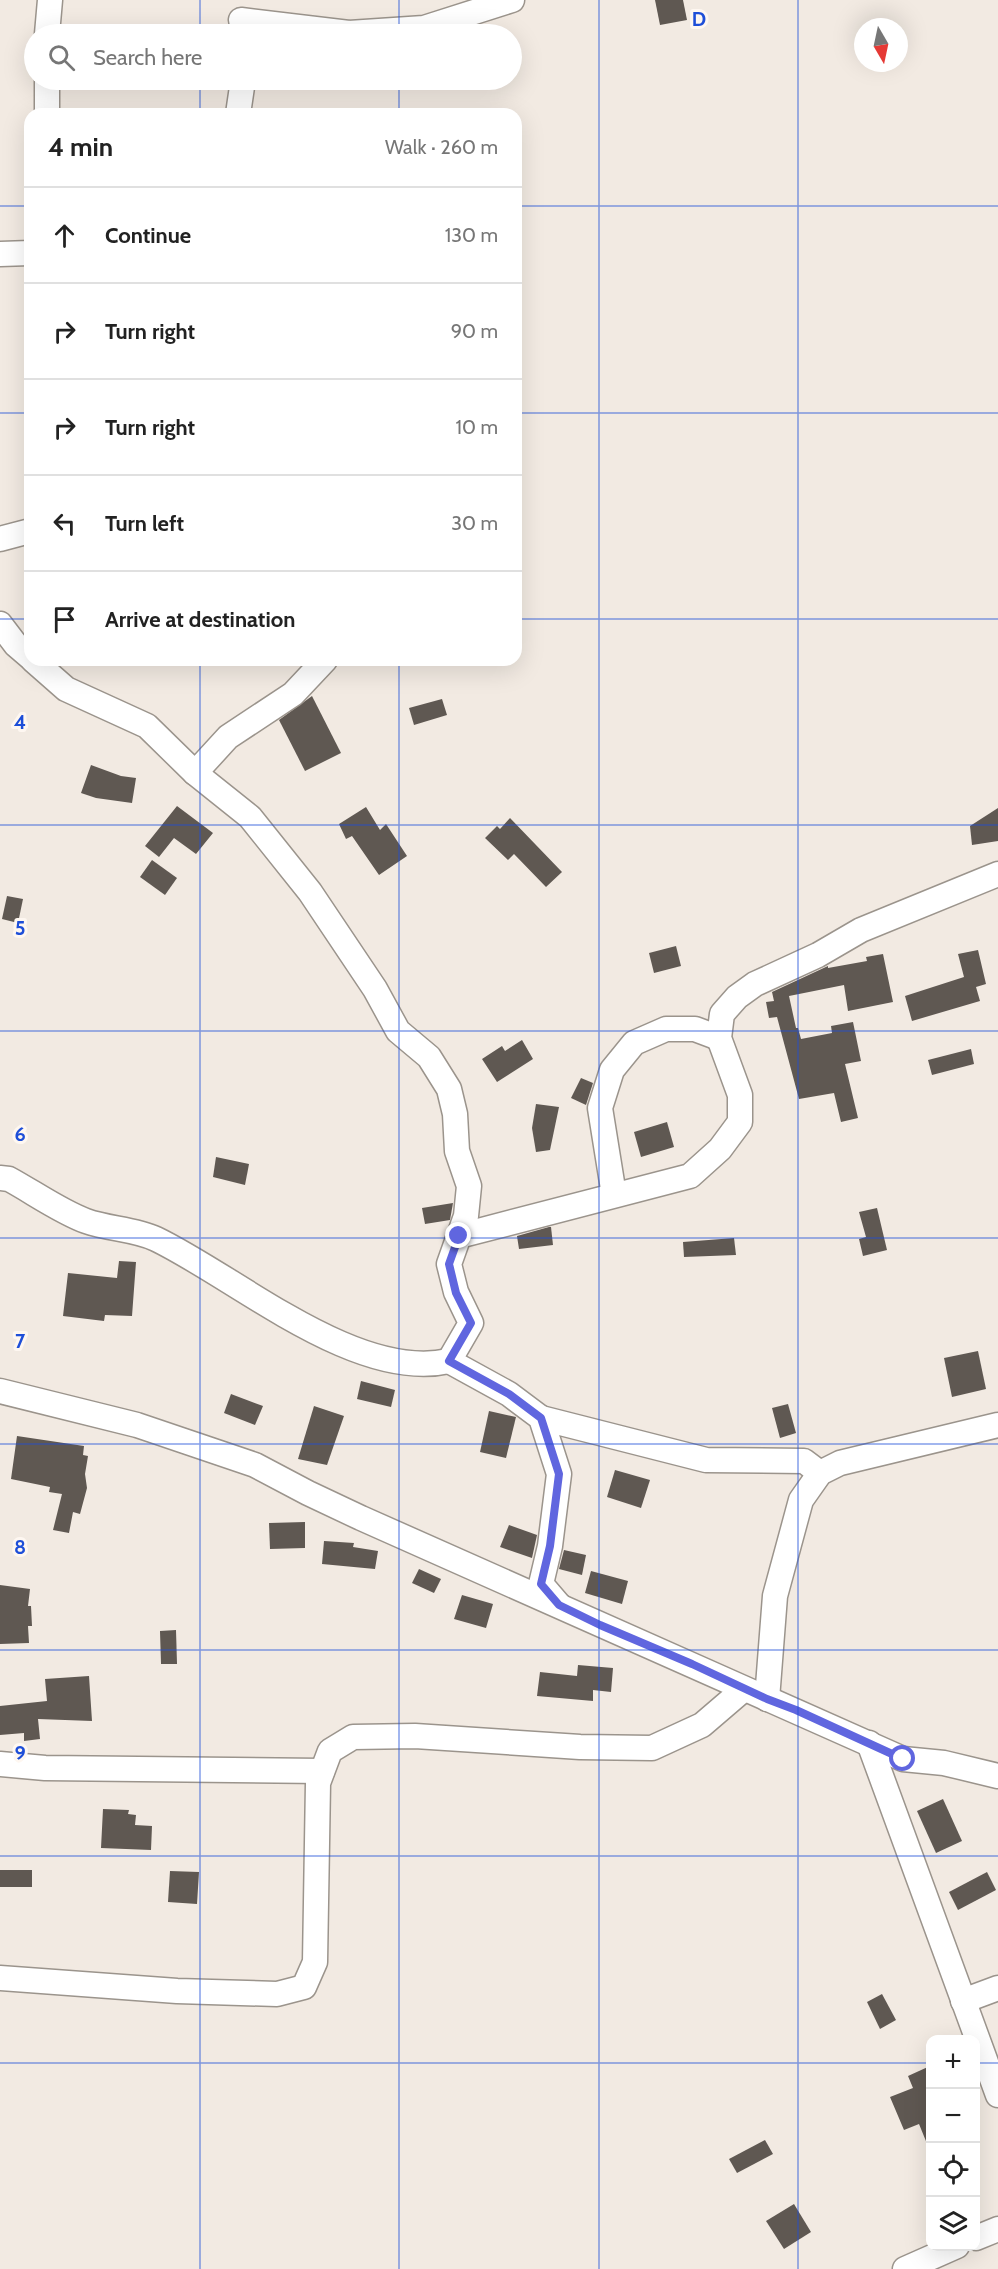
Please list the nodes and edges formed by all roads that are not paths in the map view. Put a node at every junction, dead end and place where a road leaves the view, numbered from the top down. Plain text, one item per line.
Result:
1 (50, 0) edge
2 (512, 0) edge
3 (241, 18) edge
4 (48, 24) edge
5 (284, 24) edge
6 (437, 24) edge
7 (47, 90) edge
8 (242, 90) edge
9 (47, 108) edge
10 (239, 108) edge
11 (24, 253) edge
12 (0, 254) edge
13 (24, 533) edge
14 (0, 539) edge
15 (0, 624) edge
16 (24, 652) edge
17 (40, 666) edge
18 (319, 666) edge
19 (195, 773) junction
20 (998, 874) edge
21 (719, 1038) junction
22 (0, 1178) edge
23 (614, 1195) junction
24 (459, 1236) junction
25 (449, 1361) junction
26 (0, 1391) edge
27 (541, 1418) junction
28 (998, 1425) edge
29 (819, 1473) junction
30 (559, 1605) junction
31 (744, 1689) junction
32 (767, 1699) junction
33 (869, 1743) junction
34 (0, 1764) edge
35 (322, 1771) junction
36 (998, 1776) edge
37 (0, 1978) edge
38 (998, 1988) edge
39 (963, 2001) junction
40 (998, 2095) edge
41 (998, 2229) edge
42 (980, 2236) edge
43 (948, 2251) edge
44 (905, 2269) edge

1 - 4 street
2 - 6 street
3 - 5 street
7 - 9 street
8 - 10 street
11 - 12 street
13 - 14 street
15 - 16 street
17 - 19 street
18 - 19 street
19 - 24 street
20 - 21 street
21 - 23 street
21 - 23 street
22 - 25 street
23 - 24 street
24 - 25 street
25 - 27 street
26 - 30 street
27 - 29 street
27 - 30 street
28 - 29 street
29 - 32 street
30 - 31 street
31 - 32 street
31 - 35 street
32 - 33 street
33 - 36 street
33 - 39 street
34 - 35 street
35 - 37 street
38 - 39 street
39 - 40 street
41 - 42 street
43 - 44 street

